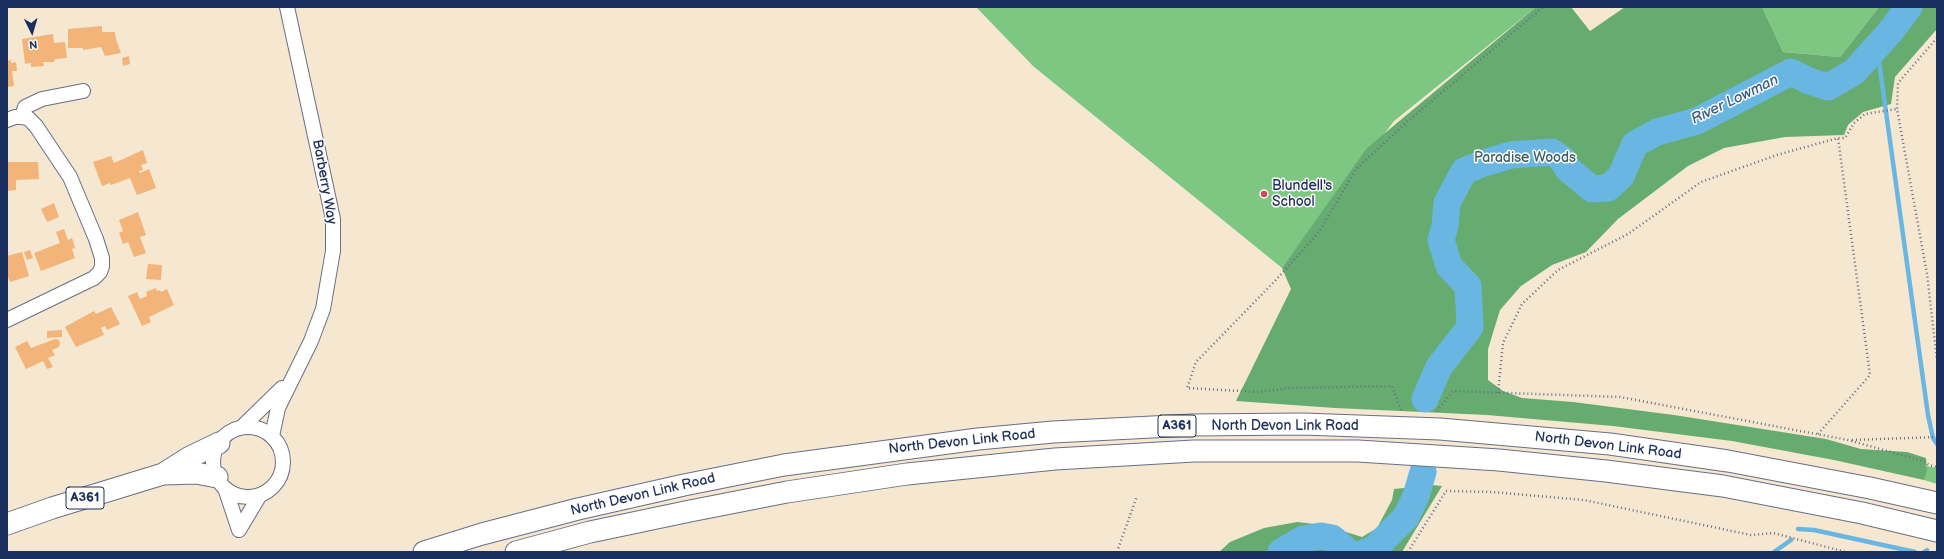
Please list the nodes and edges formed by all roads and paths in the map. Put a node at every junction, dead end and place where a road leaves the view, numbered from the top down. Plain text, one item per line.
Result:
1 (287, 7) edge
2 (1542, 8) edge
3 (1937, 38) edge
4 (83, 91) dead end
5 (1897, 109) junction
6 (22, 117) junction
7 (7, 120) edge
8 (1838, 138) junction
9 (7, 320) edge
10 (1937, 360) edge
11 (292, 377) junction
12 (1498, 393) junction
13 (1400, 410) dead end
14 (1436, 412) dead end
15 (242, 427) junction
16 (1818, 434) junction
17 (272, 436) junction
18 (1937, 437) edge
19 (1848, 440) junction
20 (219, 443) junction
21 (1937, 467) edge
22 (163, 474) junction
23 (221, 482) junction
24 (260, 495) junction
25 (1138, 496) dead end
26 (1937, 503) edge
27 (7, 524) edge
28 (1937, 531) edge
29 (424, 552) edge
30 (516, 552) edge
31 (1117, 552) edge
32 (1408, 552) edge
33 (1846, 552) edge

1 - 11 street, Barberry Way
2 - 13 path
3 - 5 path
4 - 6 street
5 - 8 path
5 - 10 path
6 - 7 street
6 - 9 street
8 - 12 path
8 - 16 path
11 - 15 street, Barberry Way
11 - 17 street, Barberry Way
12 - 14 path
12 - 16 path
15 - 17 street
15 - 20 street
16 - 19 path
17 - 24 street
18 - 19 path
19 - 21 path
20 - 22 highway, A361
20 - 23 street
22 - 23 highway, A361
22 - 27 highway, A361
23 - 24 street
23 - 24 street
25 - 31 path
26 - 29 highway, North Devon Link Road / A361
28 - 30 highway, North Devon Link Road / A361
32 - 33 path

